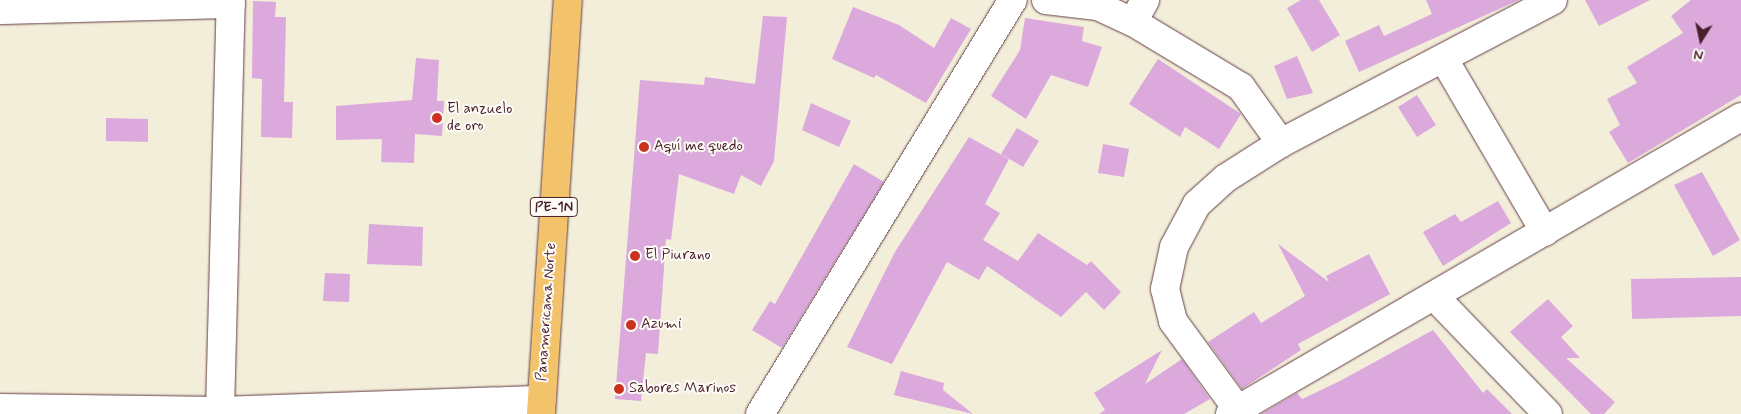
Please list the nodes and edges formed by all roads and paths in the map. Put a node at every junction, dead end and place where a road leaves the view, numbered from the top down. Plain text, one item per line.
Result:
1 (568, 0) edge
2 (1013, 0) edge
3 (1046, 0) edge
4 (1551, 1) edge
5 (231, 2) edge
6 (0, 10) edge
7 (1139, 11) edge
8 (1445, 60) junction
9 (1741, 118) edge
10 (1281, 144) junction
11 (1544, 232) junction
12 (1434, 296) junction
13 (541, 407) edge
14 (0, 408) edge
15 (220, 411) junction
16 (1236, 413) edge
17 (760, 414) edge
18 (1548, 414) edge

1 - 13 highway, Panamericana Norte / PE-1N
2 - 17 street
3 - 7 street
4 - 8 street
5 - 6 street
5 - 15 street
7 - 10 street
8 - 10 street
8 - 11 street
9 - 11 street
10 - 16 street
11 - 12 street
12 - 16 street
12 - 18 street
13 - 15 street
14 - 15 street

